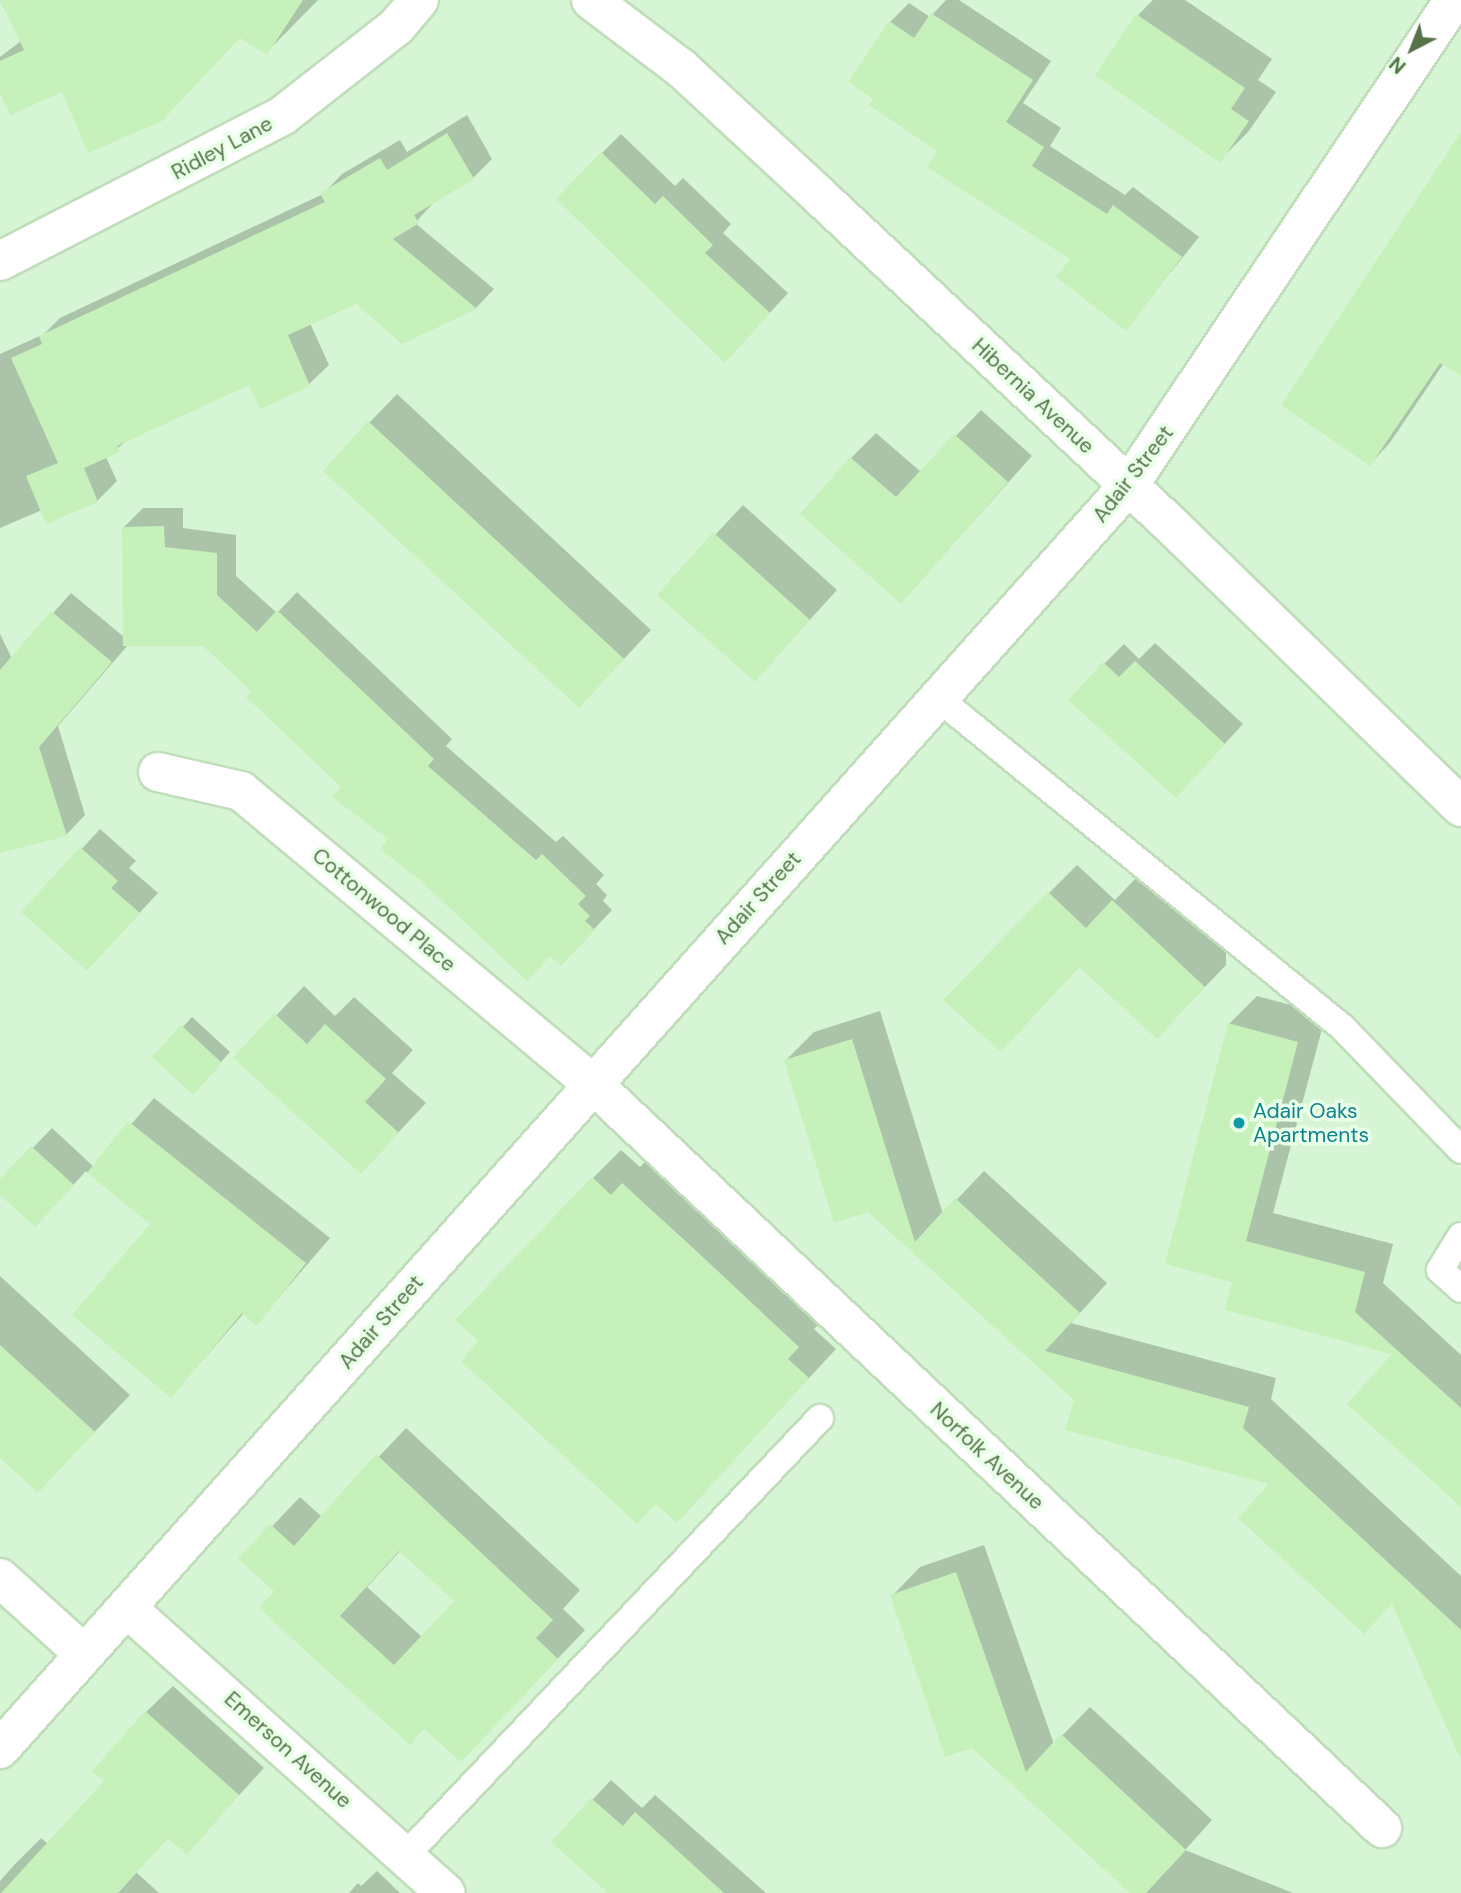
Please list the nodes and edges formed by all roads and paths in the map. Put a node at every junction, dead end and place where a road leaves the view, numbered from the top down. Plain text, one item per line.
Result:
1 (419, 0) edge
2 (591, 0) edge
3 (1454, 0) edge
4 (0, 261) edge
5 (1129, 485) junction
6 (938, 698) junction
7 (158, 772) dead end
8 (1461, 807) edge
9 (592, 1083) junction
10 (1461, 1150) edge
11 (1461, 1236) edge
12 (1461, 1289) edge
13 (820, 1419) dead end
14 (0, 1578) edge
15 (128, 1609) junction
16 (85, 1654) junction
17 (0, 1749) edge
18 (1382, 1828) dead end
19 (406, 1855) junction
20 (446, 1893) edge

1 - 4 street, Ridley Lane
2 - 5 street, Hibernia Avenue
3 - 5 street, Adair Street
5 - 6 street, Adair Street
5 - 8 street, Hibernia Avenue
6 - 9 street, Adair Street
6 - 10 lane
7 - 9 street, Cottonwood Place
9 - 15 street, Adair Street
9 - 18 street, Norfolk Avenue
11 - 12 lane
13 - 19 lane
14 - 16 street
15 - 16 street, Adair Street
15 - 19 street, Emerson Avenue
16 - 17 street, Adair Street
19 - 20 street, Emerson Avenue

